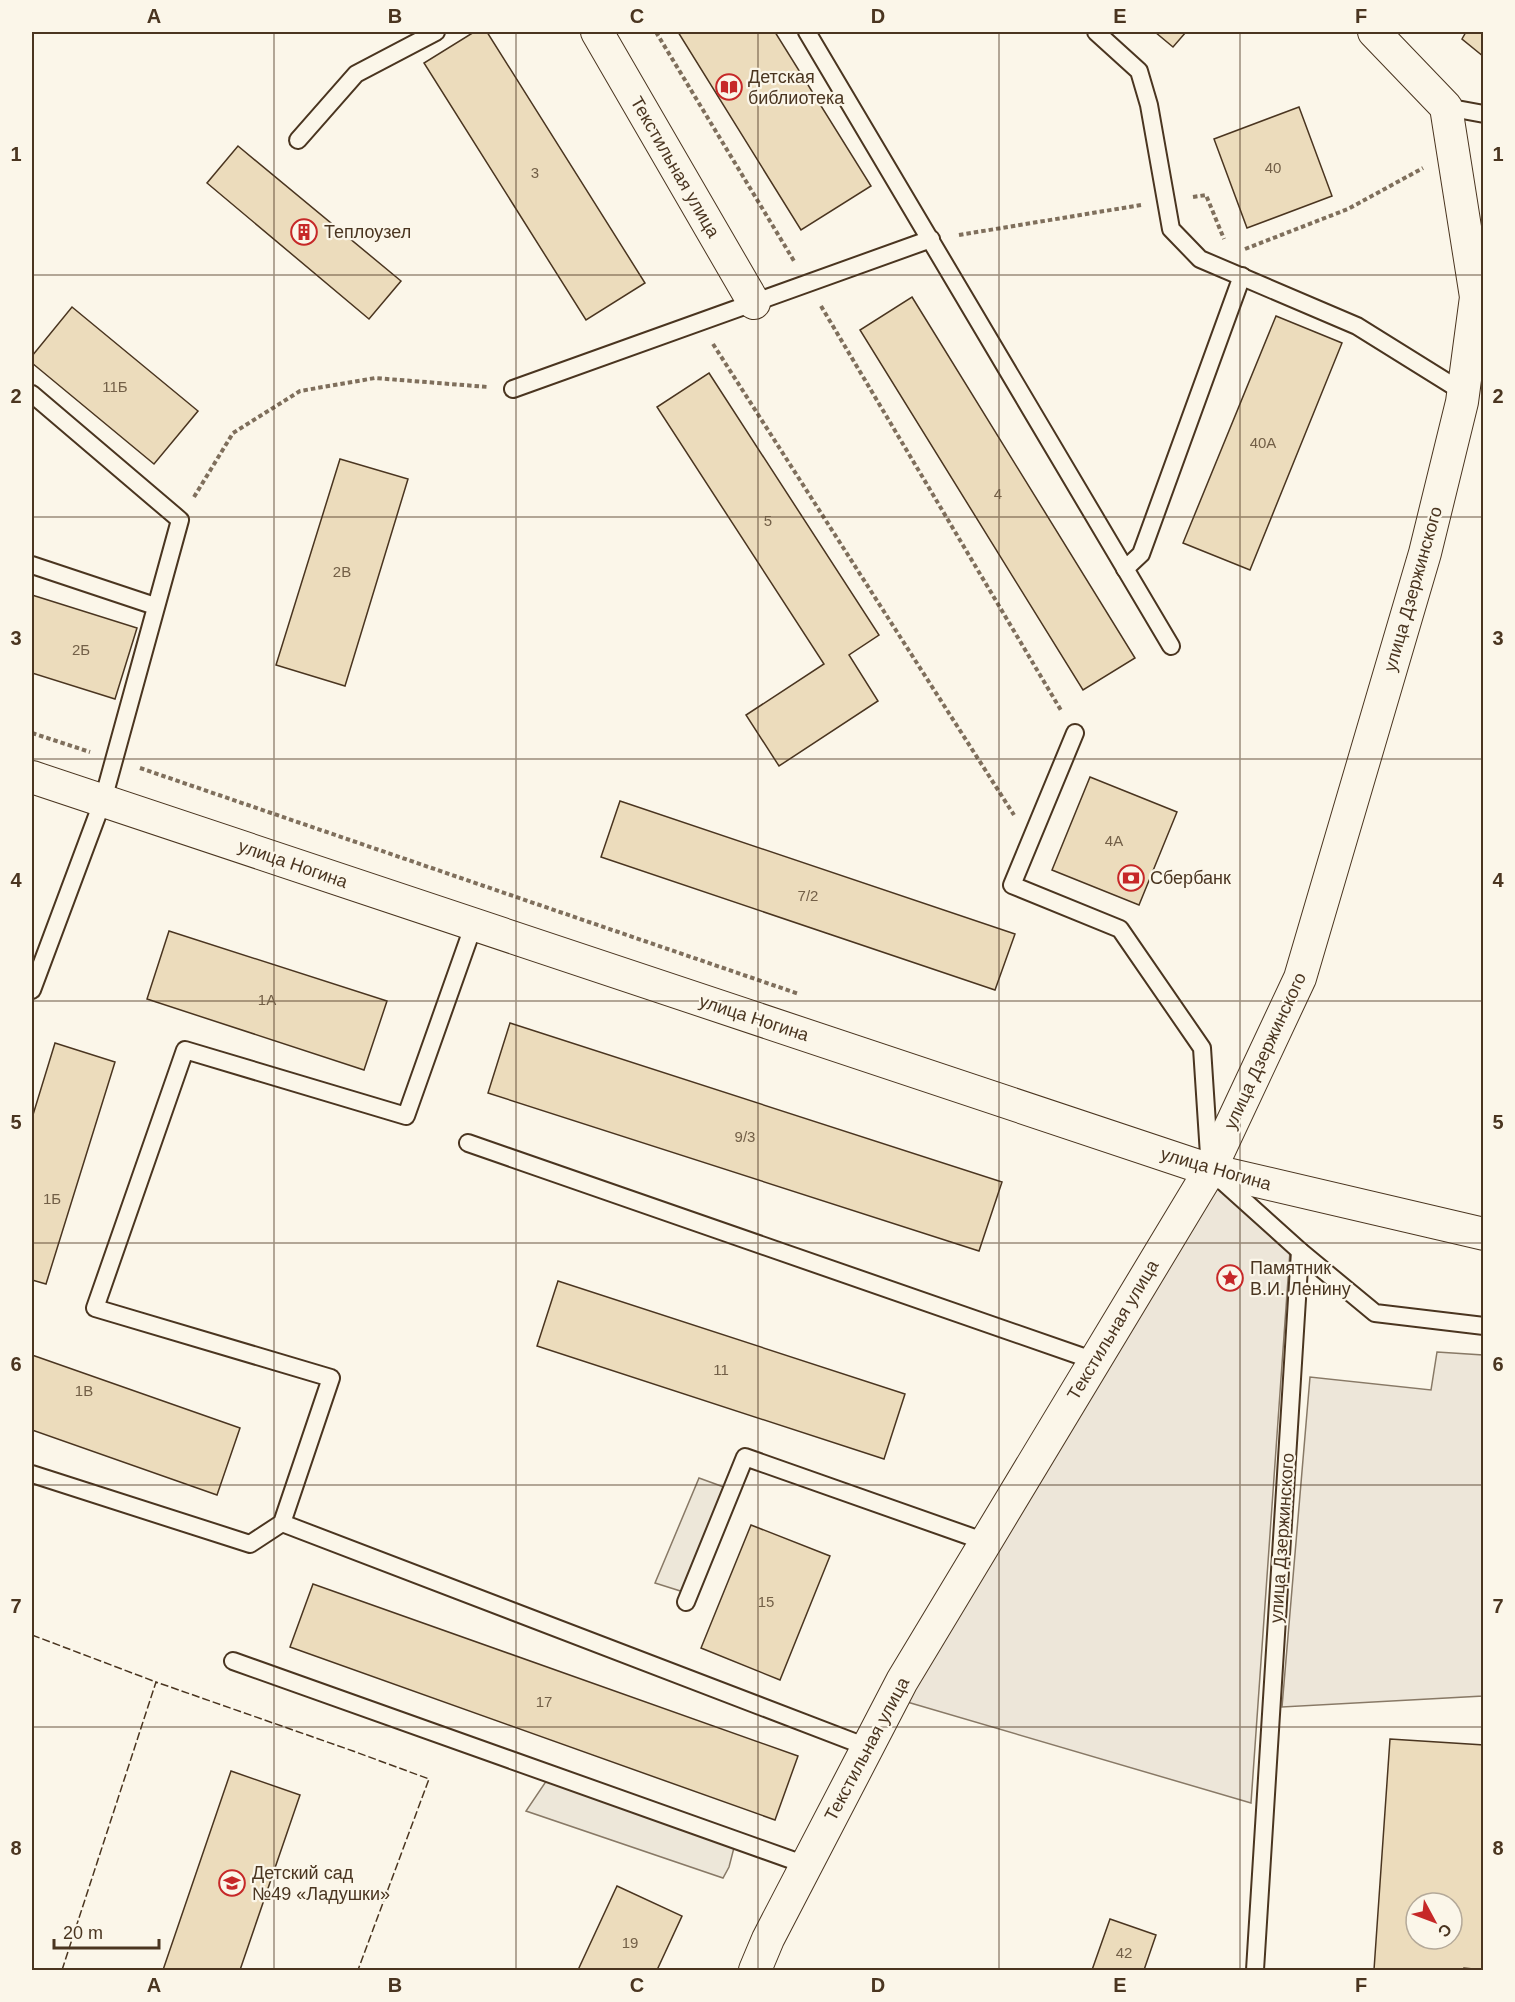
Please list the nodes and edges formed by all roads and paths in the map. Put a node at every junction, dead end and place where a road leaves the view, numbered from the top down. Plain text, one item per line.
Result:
1 (436, 32) edge
2 (597, 32) edge
3 (656, 32) edge
4 (807, 32) edge
5 (1095, 32) edge
6 (1374, 32) edge
7 (1446, 107) junction
8 (1484, 114) edge
9 (298, 140) dead end
10 (1453, 152) junction
11 (1166, 201) junction
12 (931, 239) junction
13 (1226, 244) dead end
14 (1241, 250) dead end
15 (1242, 276) junction
16 (808, 284) junction
17 (754, 303) junction
18 (699, 323) junction
19 (513, 389) joint
20 (1463, 392) junction
21 (32, 394) edge
22 (180, 520) junction
23 (32, 565) edge
24 (1125, 569) junction
25 (155, 606) junction
26 (1171, 646) dead end
27 (32, 733) edge
28 (1075, 733) joint
29 (114, 759) junction
30 (32, 777) edge
31 (103, 800) junction
32 (1030, 841) junction
33 (474, 924) junction
34 (35, 973) edge
35 (32, 990) edge
36 (801, 995) dead end
37 (468, 1143) dead end
38 (1210, 1170) junction
39 (1484, 1234) edge
40 (1300, 1251) junction
41 (1484, 1326) edge
42 (1095, 1361) junction
43 (32, 1474) edge
44 (282, 1523) junction
45 (986, 1542) junction
46 (686, 1602) dead end
47 (233, 1661) dead end
48 (867, 1747) junction
49 (806, 1865) junction
50 (754, 1971) edge
51 (1255, 1971) edge

1 - 9 lane
2 - 17 street, Текстильная улица
3 - 16 path
4 - 12 lane
5 - 11 lane
6 - 7 street
7 - 8 lane
7 - 10 street, улица Дзержинского
10 - 14 path
10 - 20 street, улица Дзержинского
11 - 12 path
11 - 13 path
11 - 15 lane
12 - 16 lane
12 - 24 lane
15 - 20 lane
15 - 24 lane
16 - 17 lane
16 - 28 path
17 - 18 lane
18 - 19 lane
18 - 32 path
19 - 22 path
20 - 38 street, улица Дзержинского
21 - 22 lane
22 - 25 lane
23 - 25 lane
24 - 26 lane
25 - 29 lane
27 - 29 path
28 - 32 lane
29 - 31 lane
29 - 36 path
30 - 31 street, улица Ногина
31 - 33 street, улица Ногина
31 - 34 lane
32 - 38 lane
33 - 38 street, улица Ногина
33 - 44 lane
34 - 35 lane
37 - 42 lane
38 - 39 street, улица Ногина
38 - 40 lane
38 - 42 street, Текстильная улица
40 - 41 lane
40 - 51 lane, улица Дзержинского
42 - 45 street, Текстильная улица
43 - 44 lane
44 - 48 lane
45 - 46 lane
45 - 48 street, Текстильная улица
47 - 49 lane
48 - 49 street, Текстильная улица
49 - 50 street, Текстильная улица

